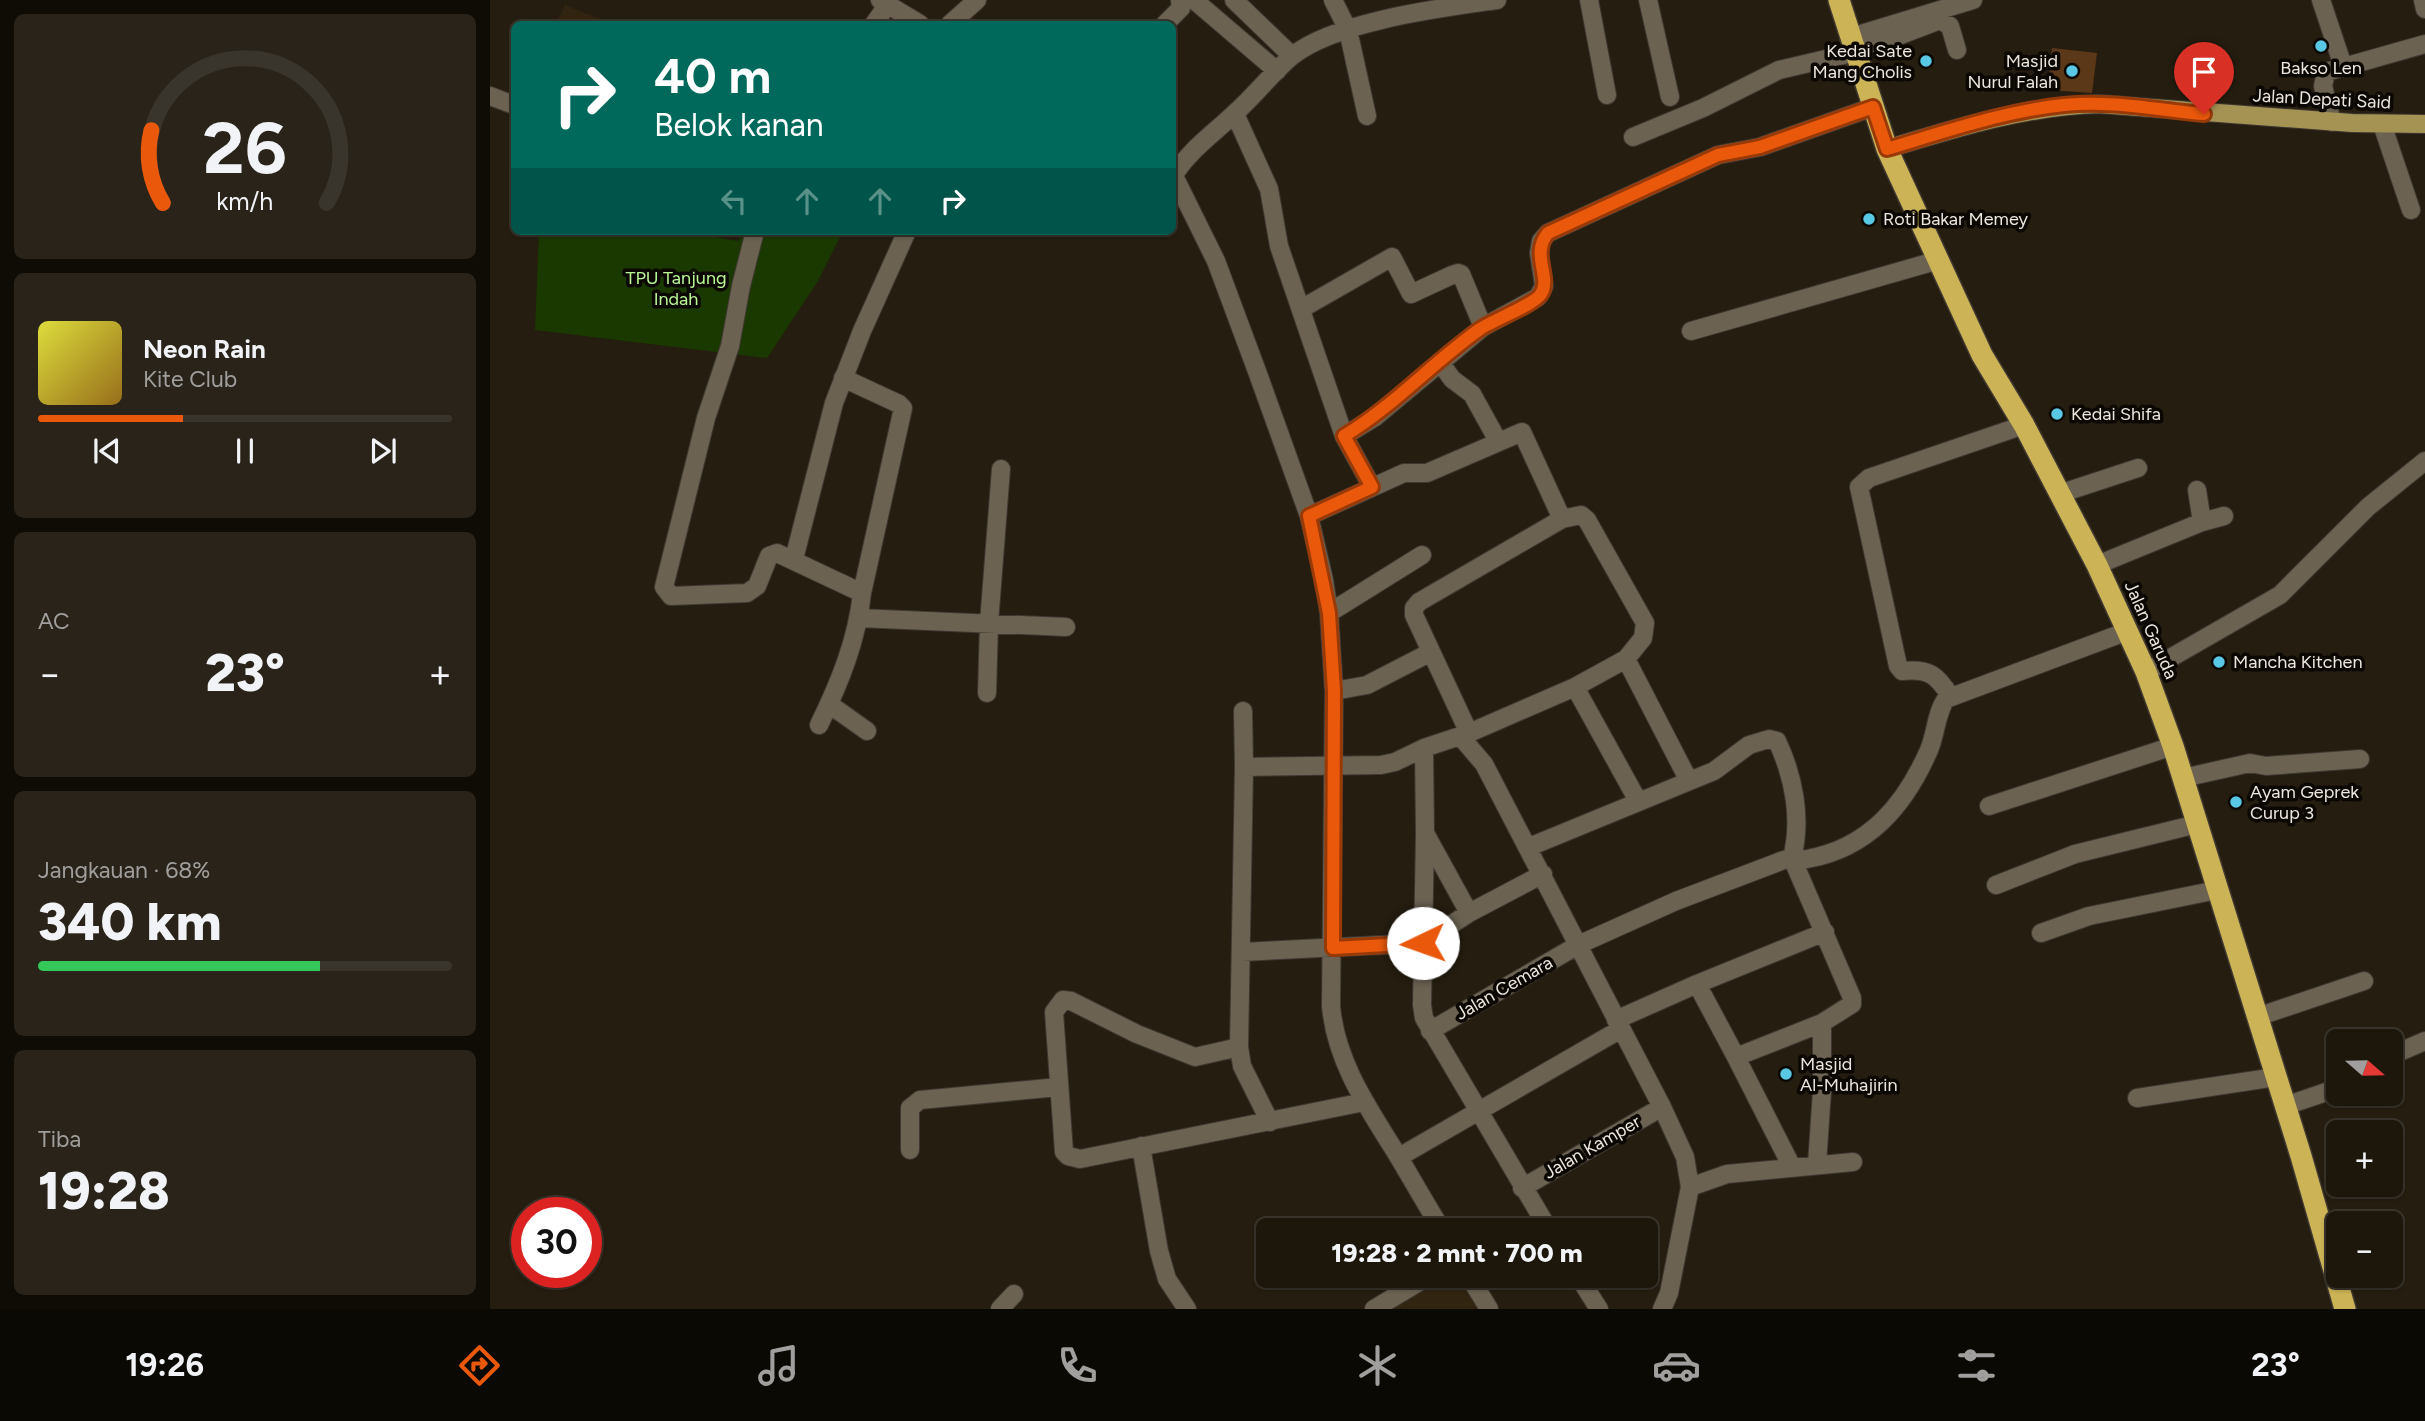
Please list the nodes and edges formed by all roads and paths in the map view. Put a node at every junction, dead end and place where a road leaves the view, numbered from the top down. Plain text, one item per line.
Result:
1 (977, 0) edge
2 (1180, 0) edge
3 (1194, 0) edge
4 (1234, 0) edge
5 (1333, 0) edge
6 (1497, 0) edge
7 (1589, 0) edge
8 (1648, 0) edge
9 (1839, 0) edge
10 (1973, 0) edge
11 (2321, 0) edge
12 (2423, 0) edge
13 (884, 2) edge
14 (1422, 6) edge
15 (2425, 9) edge
16 (875, 21) edge
17 (915, 21) edge
18 (953, 21) edge
19 (1169, 21) edge
20 (1348, 30) junction
21 (2425, 44) edge
22 (1854, 45) junction
23 (1958, 50) dead end
24 (1292, 56) junction
25 (2343, 66) junction
26 (1277, 72) junction
27 (1607, 95) dead end
28 (491, 96) edge
29 (1671, 97) dead end
30 (511, 104) edge
31 (1873, 107) junction
32 (1235, 114) junction
33 (1367, 116) dead end
34 (2332, 122) junction
35 (2382, 124) junction
36 (2425, 124) edge
37 (1633, 137) dead end
38 (1887, 149) junction
39 (1176, 170) edge
40 (1176, 177) edge
41 (2411, 211) dead end
42 (754, 235) edge
43 (904, 235) edge
44 (1939, 260) junction
45 (1301, 309) junction
46 (1483, 327) junction
47 (1691, 331) dead end
48 (1440, 362) junction
49 (844, 378) junction
50 (2024, 425) junction
51 (1344, 436) junction
52 (1498, 441) junction
53 (2425, 461) edge
54 (2138, 468) dead end
55 (1001, 469) dead end
56 (1372, 487) junction
57 (2197, 490) dead end
58 (2059, 494) junction
59 (1309, 516) junction
60 (2224, 516) dead end
61 (1562, 519) junction
62 (2202, 522) junction
63 (1422, 555) dead end
64 (794, 559) junction
65 (2097, 565) junction
66 (862, 593) junction
67 (1329, 613) junction
68 (859, 618) junction
69 (989, 623) junction
70 (1066, 627) dead end
71 (2127, 631) junction
72 (1432, 652) junction
73 (1626, 659) junction
74 (2146, 672) junction
75 (1575, 687) junction
76 (1334, 691) junction
77 (987, 693) dead end
78 (1951, 697) junction
79 (829, 704) junction
80 (1243, 711) dead end
81 (819, 724) dead end
82 (867, 731) dead end
83 (1464, 734) junction
84 (2173, 746) junction
85 (1424, 748) junction
86 (2360, 759) dead end
87 (1244, 767) junction
88 (1334, 767) junction
89 (2182, 778) junction
90 (1689, 781) junction
91 (1637, 802) junction
92 (1989, 806) dead end
93 (2197, 824) junction
94 (1425, 832) junction
95 (1529, 847) junction
96 (1792, 858) junction
97 (1543, 874) junction
98 (1996, 885) dead end
99 (2217, 890) junction
100 (1469, 913) junction
101 (1825, 932) junction
102 (2041, 933) dead end
103 (1423, 943) junction
104 (1578, 945) junction
105 (1333, 948) junction
106 (1241, 952) junction
107 (2364, 981) dead end
108 (1697, 984) junction
109 (2256, 1017) junction
110 (1822, 1023) junction
111 (1619, 1024) junction
112 (1430, 1031) junction
113 (2425, 1041) edge
114 (1239, 1046) junction
115 (2403, 1050) edge
116 (1736, 1056) junction
117 (2276, 1077) junction
118 (1059, 1087) junction
119 (2326, 1092) edge
120 (2137, 1098) dead end
121 (1364, 1102) junction
122 (2285, 1106) junction
123 (1662, 1107) junction
124 (1477, 1111) junction
125 (1270, 1122) junction
126 (1141, 1146) junction
127 (910, 1150) dead end
128 (1399, 1157) junction
129 (1853, 1162) dead end
130 (1816, 1164) junction
131 (1792, 1167) junction
132 (1690, 1187) junction
133 (1522, 1188) junction
134 (1435, 1218) edge
135 (1541, 1218) edge
136 (1409, 1288) edge
137 (1476, 1288) edge
138 (1586, 1288) edge
139 (1014, 1294) dead end
140 (1000, 1309) edge
141 (1187, 1309) edge
142 (1374, 1309) edge
143 (1489, 1309) edge
144 (1599, 1309) edge
145 (1662, 1309) edge
146 (2345, 1309) edge

1 - 18 street
2 - 19 street
3 - 26 street
4 - 24 street
5 - 20 street
6 - 14 street
7 - 27 street
8 - 29 street
9 - 22 highway, Jalan Garuda
10 - 22 street
11 - 25 street
12 - 15 street
13 - 16 street
13 - 17 street
14 - 20 street
20 - 24 street
20 - 33 street
21 - 25 street
22 - 23 street
22 - 31 highway, Jalan Garuda
22 - 37 street
24 - 26 street
25 - 34 street
26 - 32 street
28 - 30 street
31 - 38 highway, Jalan Garuda
31 - 46 street
32 - 39 street
32 - 45 street
34 - 35 main road, Jalan Depati Said
34 - 38 main road, Jalan Depati Said
35 - 36 main road, Jalan Depati Said
35 - 41 street
38 - 44 highway, Jalan Garuda
40 - 59 street
42 - 64 street
43 - 49 street
44 - 47 street
44 - 50 highway, Jalan Garuda
45 - 46 street
45 - 51 street
46 - 48 street
48 - 51 street
48 - 52 street
49 - 64 street
49 - 66 street
50 - 58 highway, Jalan Garuda
50 - 78 street
51 - 56 street
52 - 56 street
52 - 61 street
53 - 74 street
54 - 58 street
55 - 69 street
56 - 59 street
57 - 62 street
58 - 65 highway, Jalan Garuda
59 - 67 street
60 - 62 street
61 - 72 street
61 - 73 street
62 - 65 street
63 - 67 street
64 - 66 street
65 - 71 highway, Jalan Garuda
66 - 68 street
67 - 76 street
68 - 69 street
68 - 79 street
69 - 70 street
69 - 77 street
71 - 74 highway, Jalan Garuda
71 - 78 street
72 - 76 street
72 - 83 street
73 - 75 street
73 - 90 street
74 - 84 highway, Jalan Garuda
75 - 83 street
75 - 91 street
76 - 88 street
78 - 96 street, Jalan Cemara
79 - 81 street
79 - 82 street
80 - 87 street
83 - 85 street
83 - 95 street
84 - 89 highway, Jalan Garuda
84 - 92 street
85 - 88 street
85 - 94 street
86 - 89 street
87 - 88 street
87 - 106 street
88 - 105 street
89 - 93 highway, Jalan Garuda
90 - 91 street
90 - 96 street
91 - 95 street
93 - 98 street
93 - 99 highway, Jalan Garuda
94 - 100 street
94 - 103 street
95 - 97 street
96 - 101 street
96 - 104 street, Jalan Cemara
97 - 100 street
97 - 104 street
99 - 102 street
99 - 109 highway, Jalan Garuda
100 - 103 street
101 - 108 street
101 - 110 street
103 - 105 street
103 - 112 street
104 - 111 street
104 - 112 street, Jalan Cemara
105 - 106 street
105 - 121 street
106 - 114 street
107 - 109 street
108 - 111 street
108 - 116 street
109 - 117 highway, Jalan Garuda
110 - 116 street
110 - 130 street
111 - 123 street
111 - 124 street
112 - 124 street
113 - 115 street
114 - 118 street
114 - 125 street
116 - 131 street
117 - 120 street
117 - 122 highway, Jalan Garuda
118 - 126 street
118 - 127 street
119 - 122 street
121 - 125 street
121 - 128 street
122 - 146 highway, Jalan Garuda
123 - 132 street
123 - 133 street, Jalan Kamper
124 - 128 street
124 - 133 street
125 - 126 street
126 - 141 street
128 - 134 street
129 - 130 street
130 - 131 street
131 - 132 street
132 - 145 street
133 - 135 street
136 - 142 street
137 - 143 street
138 - 144 street
139 - 140 street

